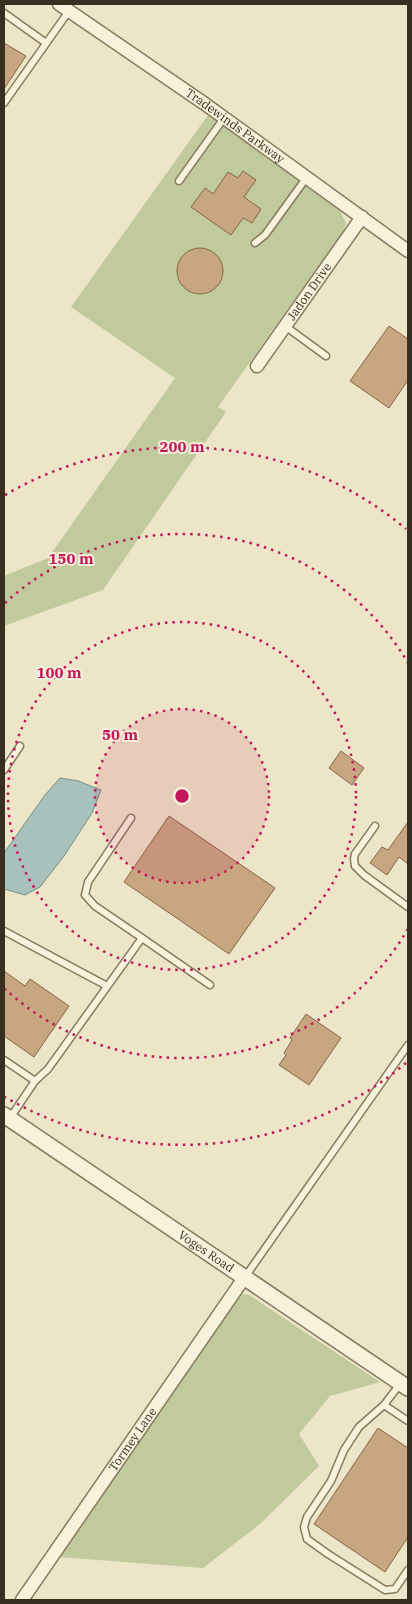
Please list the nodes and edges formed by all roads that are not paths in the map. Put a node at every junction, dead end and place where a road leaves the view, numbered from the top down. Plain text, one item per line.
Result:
1 (64, 7) edge
2 (4, 13) edge
3 (46, 43) junction
4 (4, 103) edge
5 (224, 118) junction
6 (306, 177) junction
7 (179, 181) dead end
8 (362, 217) junction
9 (255, 243) dead end
10 (408, 251) edge
11 (285, 326) junction
12 (326, 356) dead end
13 (257, 366) dead end
14 (20, 746) dead end
15 (4, 770) edge
16 (131, 818) dead end
17 (375, 826) dead end
18 (408, 907) edge
19 (4, 931) edge
20 (142, 938) junction
21 (210, 985) dead end
22 (107, 986) junction
23 (408, 1045) edge
24 (4, 1060) edge
25 (35, 1081) junction
26 (6, 1117) edge
27 (244, 1278) junction
28 (404, 1386) edge
29 (384, 1405) junction
30 (408, 1421) edge
31 (408, 1570) edge
32 (22, 1600) edge

1 - 3 lane
1 - 5 street, Tradewinds Parkway
2 - 3 lane
3 - 4 lane
5 - 6 street, Tradewinds Parkway
5 - 7 lane
6 - 8 street, Tradewinds Parkway
6 - 9 lane
8 - 10 street, Tradewinds Parkway
8 - 11 street, Jadon Drive
11 - 12 lane
11 - 13 street, Jadon Drive
14 - 15 lane
16 - 20 lane
17 - 18 lane
19 - 22 lane
20 - 21 lane
20 - 22 lane
22 - 25 lane
23 - 27 lane
24 - 25 lane
25 - 26 lane
26 - 27 street, Voges Road
27 - 28 street, Voges Road
27 - 32 street, Tormey Lane
28 - 29 lane
29 - 30 lane
29 - 31 lane

